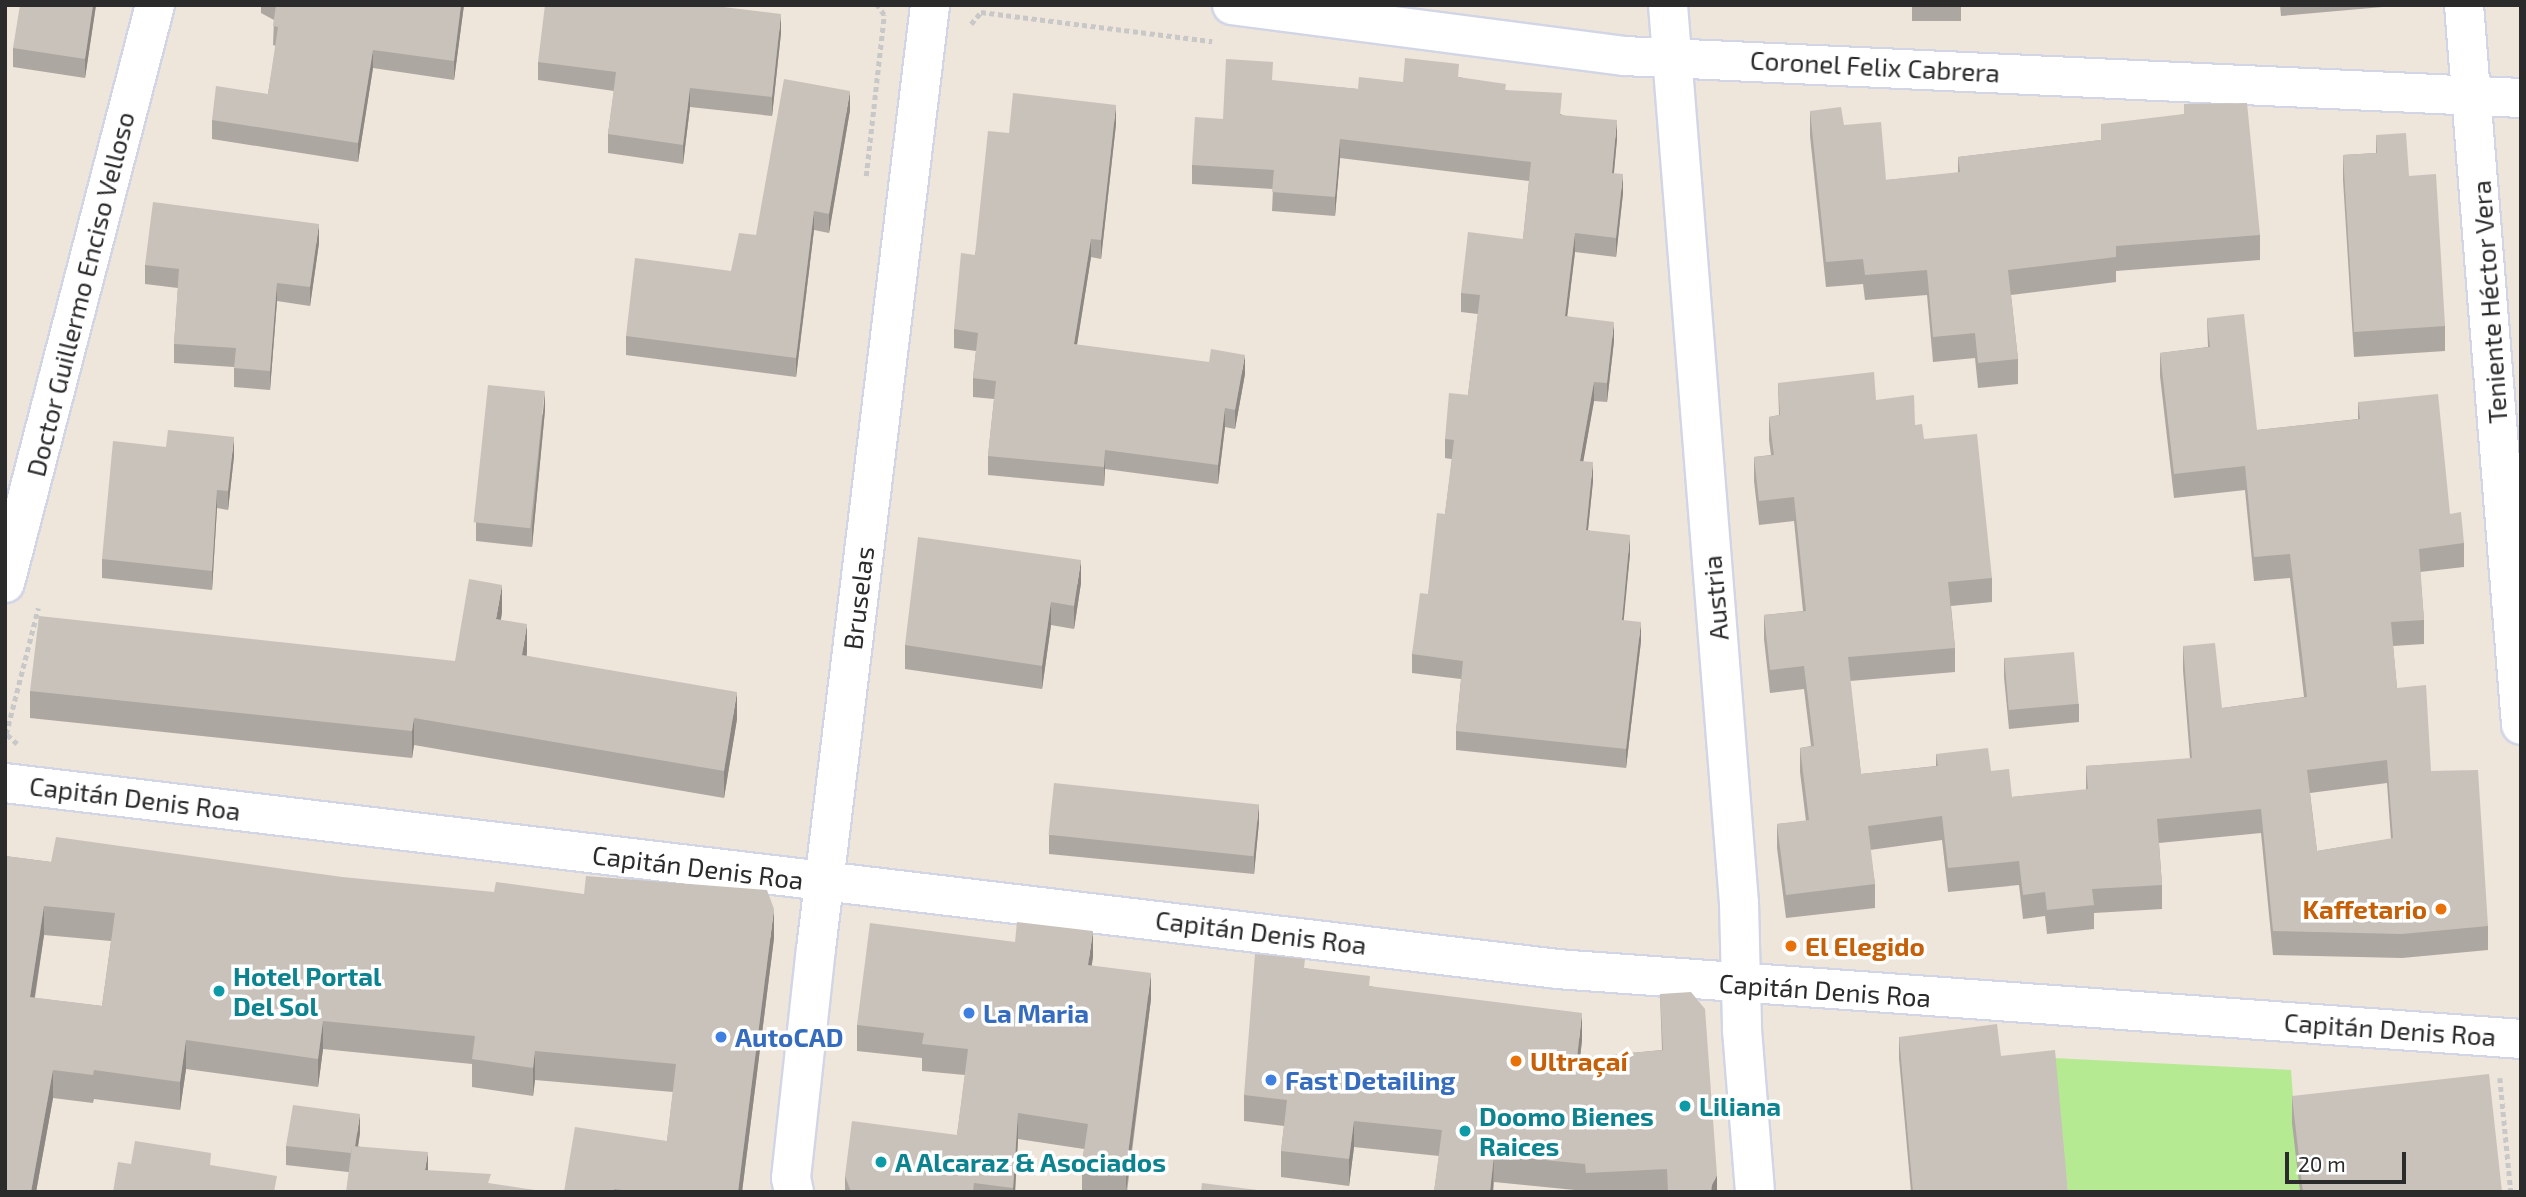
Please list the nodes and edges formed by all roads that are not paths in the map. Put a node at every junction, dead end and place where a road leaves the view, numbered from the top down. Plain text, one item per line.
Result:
1 (155, 5) edge
2 (930, 5) edge
3 (1231, 5) edge
4 (1668, 5) edge
5 (2464, 5) edge
6 (1673, 58) junction
7 (2473, 96) junction
8 (2521, 98) edge
9 (5, 583) edge
10 (2521, 725) edge
11 (5, 783) edge
12 (824, 882) junction
13 (1740, 984) junction
14 (2521, 1039) edge
15 (794, 1192) edge
16 (1755, 1192) edge

1 - 9 street, Doctor Guillermo Enciso Velloso
2 - 12 street, Bruselas
3 - 6 street, Coronel Felix Cabrera
4 - 6 street, Austria
5 - 7 street, Teniente Héctor Vera
6 - 7 street, Coronel Felix Cabrera
6 - 13 street, Austria
7 - 8 street, Coronel Felix Cabrera
7 - 10 street, Teniente Héctor Vera
11 - 12 street, Capitán Denis Roa
12 - 13 street, Capitán Denis Roa
12 - 15 street, Bruselas
13 - 14 street, Capitán Denis Roa
13 - 16 street, Austria

